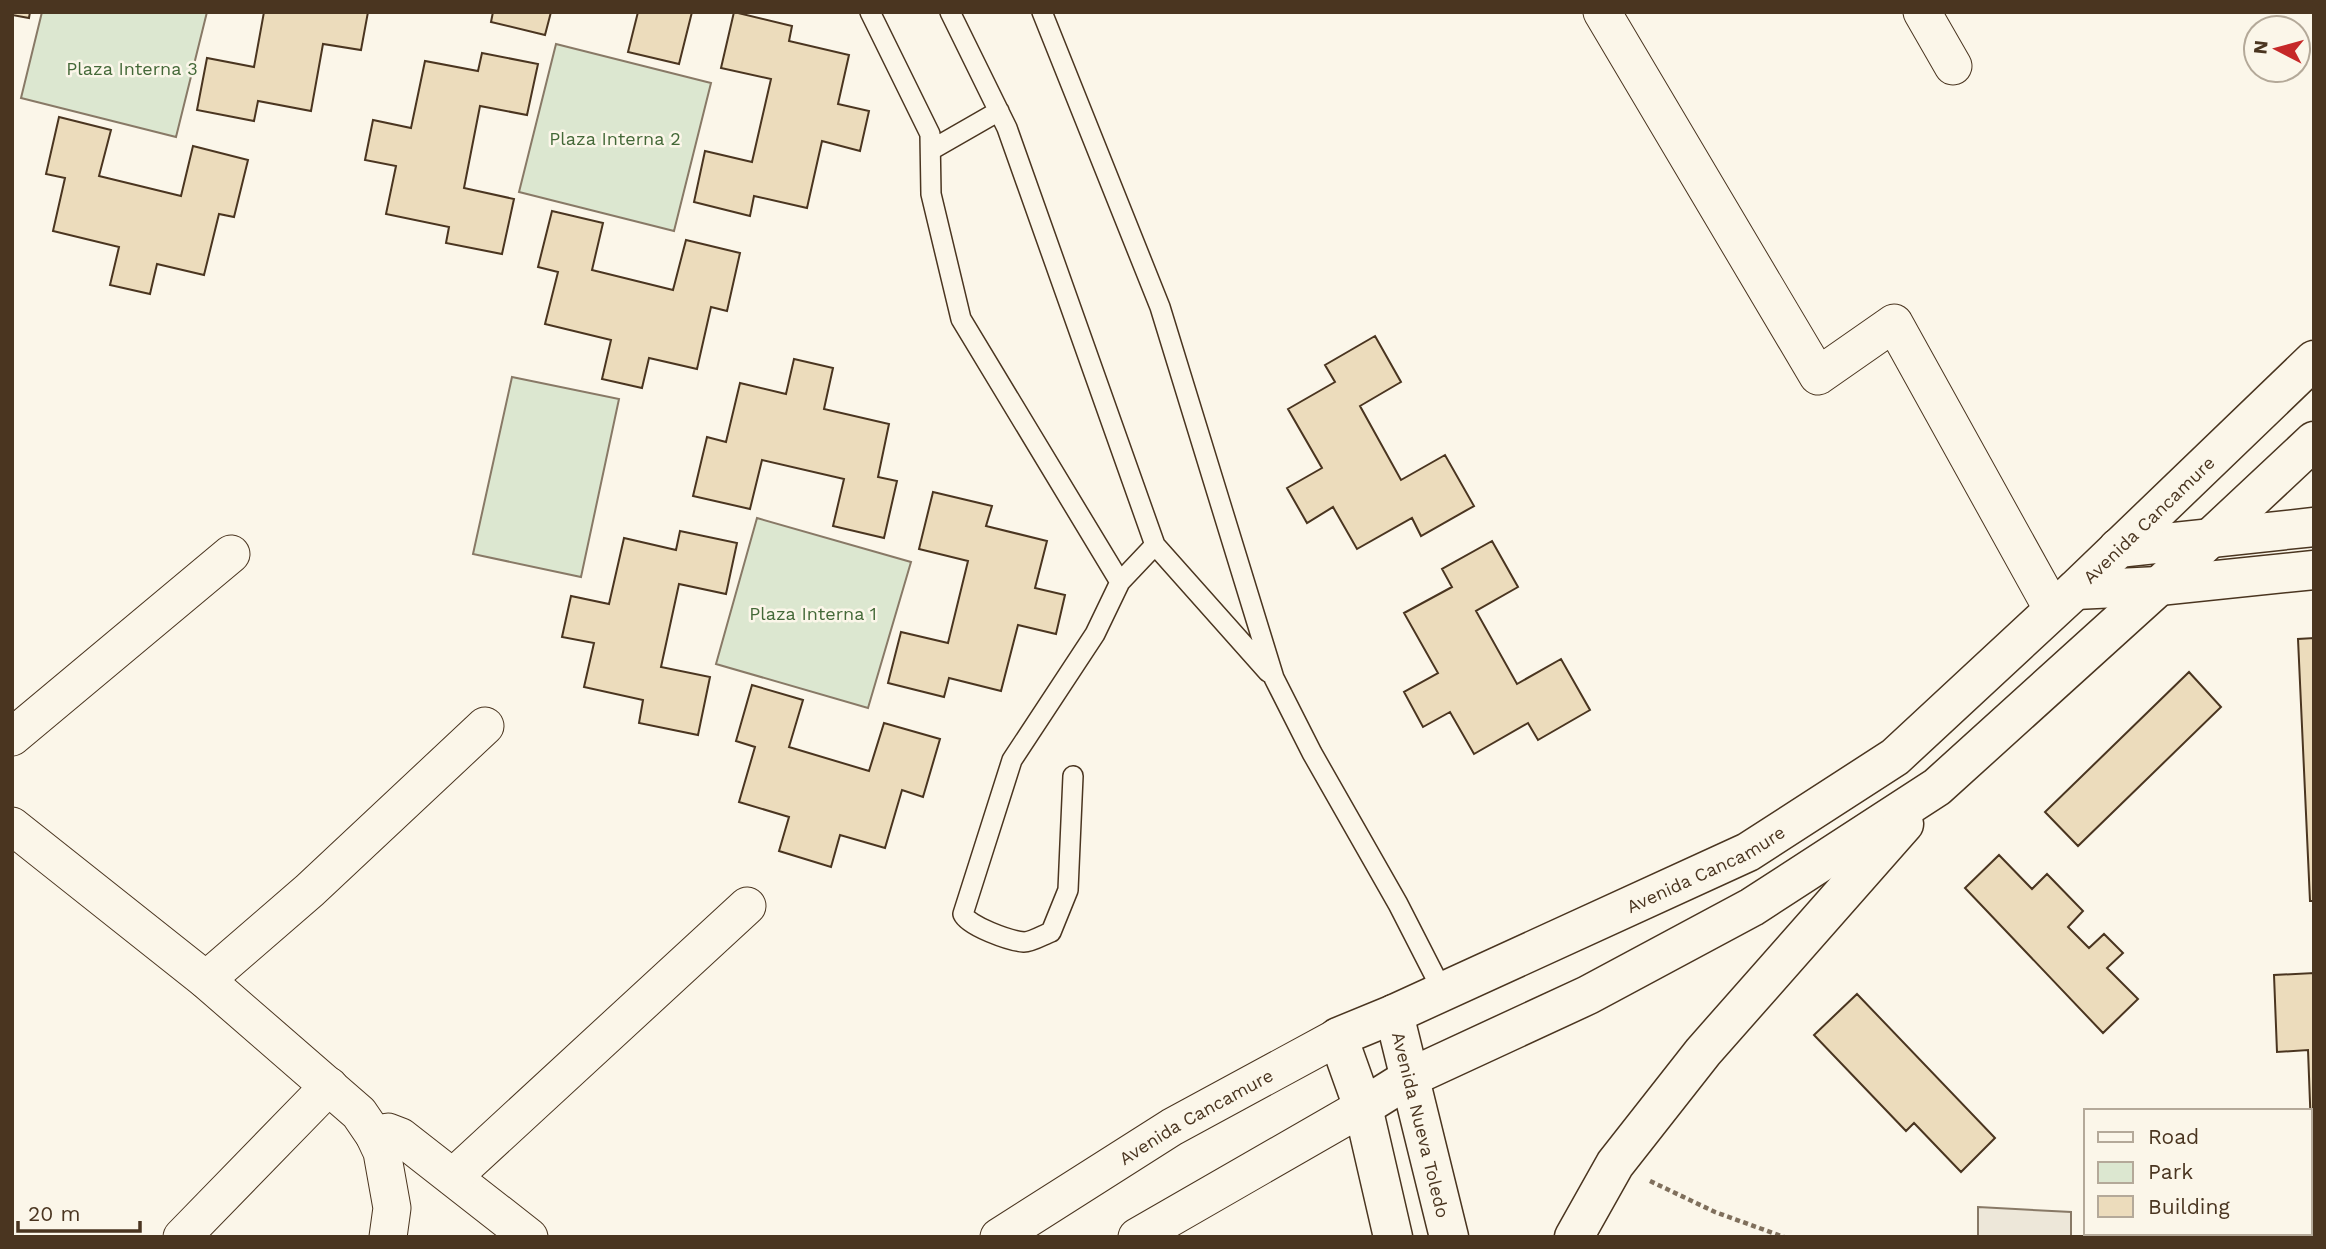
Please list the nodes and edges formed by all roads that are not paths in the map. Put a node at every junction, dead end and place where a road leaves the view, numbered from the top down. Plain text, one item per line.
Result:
1 (870, 12) edge
2 (950, 12) edge
3 (1042, 12) edge
4 (1602, 12) edge
5 (1922, 12) edge
6 (1953, 66) dead end
7 (999, 111) junction
8 (930, 150) junction
9 (2314, 360) edge
10 (2314, 441) edge
11 (2314, 527) edge
12 (2211, 538) junction
13 (1155, 545) junction
14 (2118, 548) junction
15 (231, 554) dead end
16 (2314, 570) edge
17 (1120, 582) junction
18 (2159, 586) junction
19 (2064, 600) junction
20 (1274, 678) junction
21 (485, 726) dead end
22 (12, 737) edge
23 (1073, 776) dead end
24 (1937, 787) junction
25 (12, 826) edge
26 (747, 906) dead end
27 (206, 980) junction
28 (1443, 992) junction
29 (1394, 1014) junction
30 (1338, 1037) junction
31 (1411, 1077) junction
32 (329, 1086) junction
33 (1363, 1107) junction
34 (374, 1135) junction
35 (453, 1177) junction
36 (182, 1237) edge
37 (388, 1237) edge
38 (529, 1237) edge
39 (999, 1237) edge
40 (1137, 1237) edge
41 (1393, 1237) edge
42 (1448, 1237) edge
43 (1574, 1237) edge

1 - 8 lane
2 - 7 lane
3 - 20 lane
4 - 19 street
5 - 6 street
7 - 8 lane
7 - 13 lane
8 - 17 lane
9 - 14 main road, Avenida Cancamure
10 - 12 main road
11 - 12 main road
12 - 14 main road
12 - 18 main road
13 - 17 lane
13 - 20 lane
14 - 19 main road, Avenida Cancamure
15 - 22 street
16 - 18 main road
17 - 23 lane
18 - 19 main road
18 - 24 main road
19 - 28 main road, Avenida Cancamure
20 - 28 lane
21 - 27 street
24 - 31 main road
24 - 43 main road
25 - 27 street
26 - 35 street
27 - 32 street
28 - 29 main road, Avenida Cancamure
29 - 30 main road, Avenida Cancamure
29 - 31 main road, Avenida Nueva Toledo
30 - 33 main road
30 - 39 street, Avenida Cancamure
31 - 33 main road
31 - 42 main road, Avenida Nueva Toledo
32 - 34 street
32 - 36 street
33 - 40 street
33 - 41 main road
34 - 35 street
34 - 37 street
35 - 38 street

